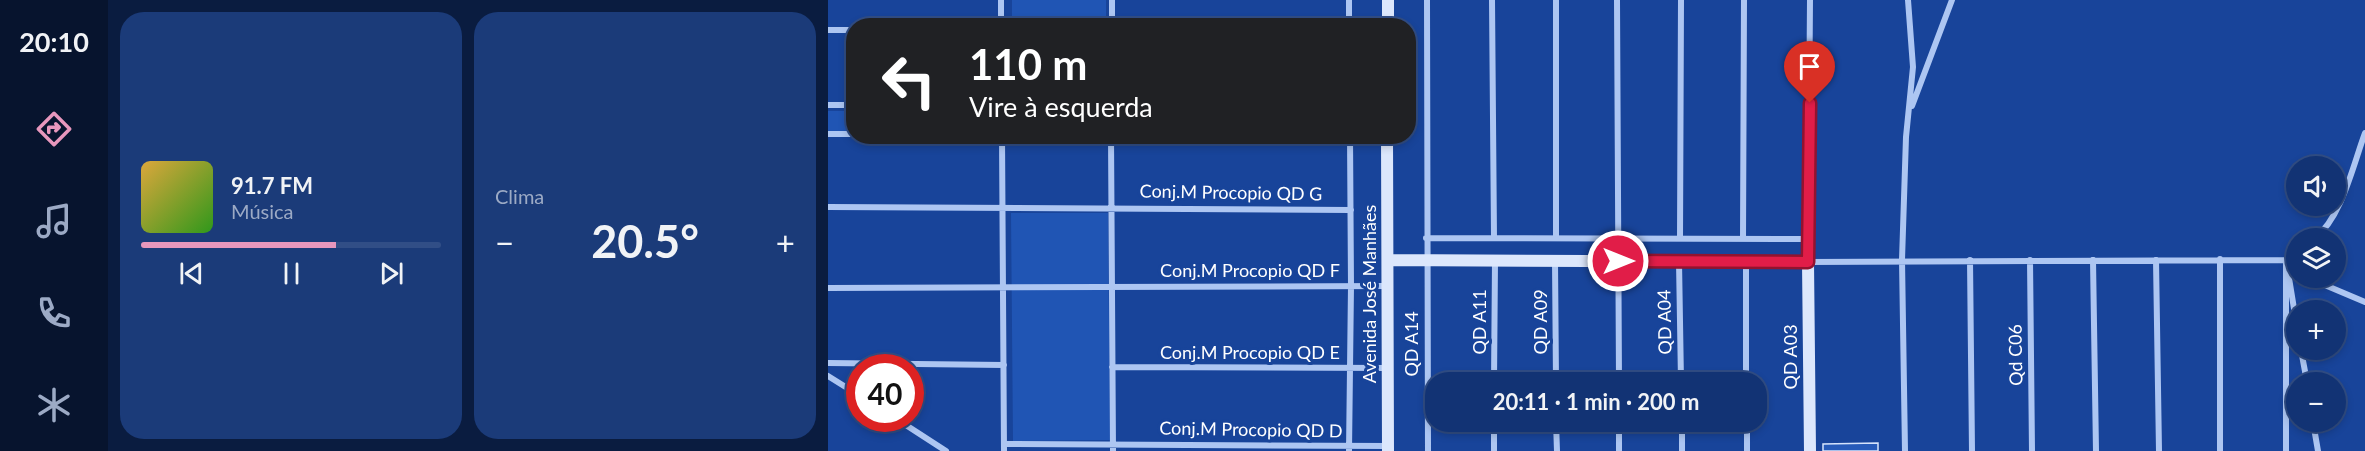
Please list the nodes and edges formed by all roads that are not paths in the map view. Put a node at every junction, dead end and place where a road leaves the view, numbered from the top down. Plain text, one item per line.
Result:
1 (1001, 0) edge
2 (1112, 0) edge
3 (1349, 0) edge
4 (1388, 0) edge
5 (1427, 0) edge
6 (1492, 0) edge
7 (1556, 0) edge
8 (1617, 0) edge
9 (1681, 0) edge
10 (1744, 0) edge
11 (1810, 0) edge
12 (1908, 0) edge
13 (1952, 0) edge
14 (1001, 18) edge
15 (1112, 18) edge
16 (1349, 18) edge
17 (1388, 18) edge
18 (828, 30) edge
19 (846, 30) edge
20 (828, 105) edge
21 (846, 105) edge
22 (1910, 112) junction
23 (2365, 133) edge
24 (828, 134) edge
25 (846, 134) edge
26 (1002, 144) edge
27 (1111, 144) edge
28 (1350, 144) edge
29 (1387, 144) edge
30 (828, 207) edge
31 (1002, 207) junction
32 (1112, 207) junction
33 (1351, 210) junction
34 (2326, 228) edge
35 (1494, 237) junction
36 (1556, 237) junction
37 (1426, 238) junction
38 (1618, 238) junction
39 (1680, 238) junction
40 (1743, 239) junction
41 (1808, 240) junction
42 (1388, 260) junction
43 (1902, 260) junction
44 (2030, 260) junction
45 (2156, 260) junction
46 (2220, 260) junction
47 (2286, 260) edge
48 (1427, 261) junction
49 (1495, 261) junction
50 (1556, 261) junction
51 (1618, 261) junction
52 (1679, 261) junction
53 (1746, 261) junction
54 (1970, 261) junction
55 (2093, 261) junction
56 (1808, 262) junction
57 (1351, 286) junction
58 (1387, 286) junction
59 (1003, 287) junction
60 (1112, 287) junction
61 (828, 288) edge
62 (2286, 288) edge
63 (2332, 288) edge
64 (2365, 302) edge
65 (828, 363) edge
66 (1004, 365) junction
67 (1112, 367) junction
68 (1349, 368) junction
69 (1388, 368) junction
70 (1494, 372) edge
71 (1556, 372) edge
72 (1619, 372) edge
73 (1681, 372) edge
74 (1746, 372) edge
75 (828, 376) edge
76 (846, 387) edge
77 (917, 432) edge
78 (1494, 432) edge
79 (1556, 432) edge
80 (1619, 432) edge
81 (1682, 432) edge
82 (1747, 432) edge
83 (2315, 432) edge
84 (1113, 443) junction
85 (1004, 448) edge
86 (1349, 448) edge
87 (1388, 449) edge
88 (946, 451) edge
89 (1113, 451) edge
90 (1428, 451) edge
91 (1494, 451) edge
92 (1557, 451) edge
93 (1619, 451) edge
94 (1682, 451) edge
95 (1747, 451) edge
96 (1810, 451) edge
97 (1905, 451) edge
98 (1972, 451) edge
99 (2032, 451) edge
100 (2096, 451) edge
101 (2159, 451) edge
102 (2220, 451) edge
103 (2286, 451) edge
104 (2318, 451) edge

1 - 14 street
2 - 15 street
3 - 16 street
4 - 17 street
5 - 37 street, QD A14
6 - 35 street
7 - 36 street
8 - 38 street
9 - 39 street
10 - 40 street
11 - 41 street
12 - 22 street
13 - 22 street
18 - 19 street
20 - 21 street
22 - 43 street
23 - 34 street
24 - 25 street
26 - 31 street
27 - 32 street
28 - 33 street
29 - 42 street, Avenida José Manhães
30 - 31 street, Conj.M Procopio QD G
31 - 32 street, Conj.M Procopio QD G
31 - 59 street
32 - 33 street, Conj.M Procopio QD G
32 - 60 street
33 - 57 street
35 - 36 street
35 - 37 street
36 - 38 street
37 - 48 street, QD A14
38 - 39 street
38 - 51 street
39 - 40 street
40 - 41 street
41 - 56 street
42 - 48 street
42 - 58 street, Avenida José Manhães
43 - 54 street
43 - 56 street
43 - 97 street
44 - 54 street
44 - 55 street
44 - 99 street, Qd C06
45 - 46 street
45 - 55 street
45 - 101 street
46 - 47 street
46 - 102 street
48 - 49 street
48 - 90 street, QD A14
49 - 50 street
49 - 70 street, QD A11
50 - 51 street
50 - 71 street, QD A09
51 - 52 street
51 - 72 street
52 - 53 street
52 - 73 street, QD A04
53 - 56 street
53 - 74 street
54 - 98 street
55 - 100 street
56 - 96 street, QD A03
57 - 58 street, Conj.M Procopio QD F
57 - 60 street, Conj.M Procopio QD F
57 - 68 street
58 - 69 street, Avenida José Manhães
59 - 60 street, Conj.M Procopio QD F
59 - 61 street, Conj.M Procopio QD F
59 - 66 street
60 - 67 street
62 - 103 street
63 - 64 street
65 - 66 street
66 - 85 street
67 - 68 street, Conj.M Procopio QD E
67 - 84 street
68 - 69 street, Conj.M Procopio QD E
68 - 86 street
69 - 87 street, Avenida José Manhães
75 - 76 street
77 - 88 street
78 - 91 street
79 - 92 street
80 - 93 street
81 - 94 street
82 - 95 street
83 - 104 street
84 - 85 street, Conj.M Procopio QD D
84 - 86 street, Conj.M Procopio QD D
84 - 89 street
86 - 87 street, Conj.M Procopio QD D

